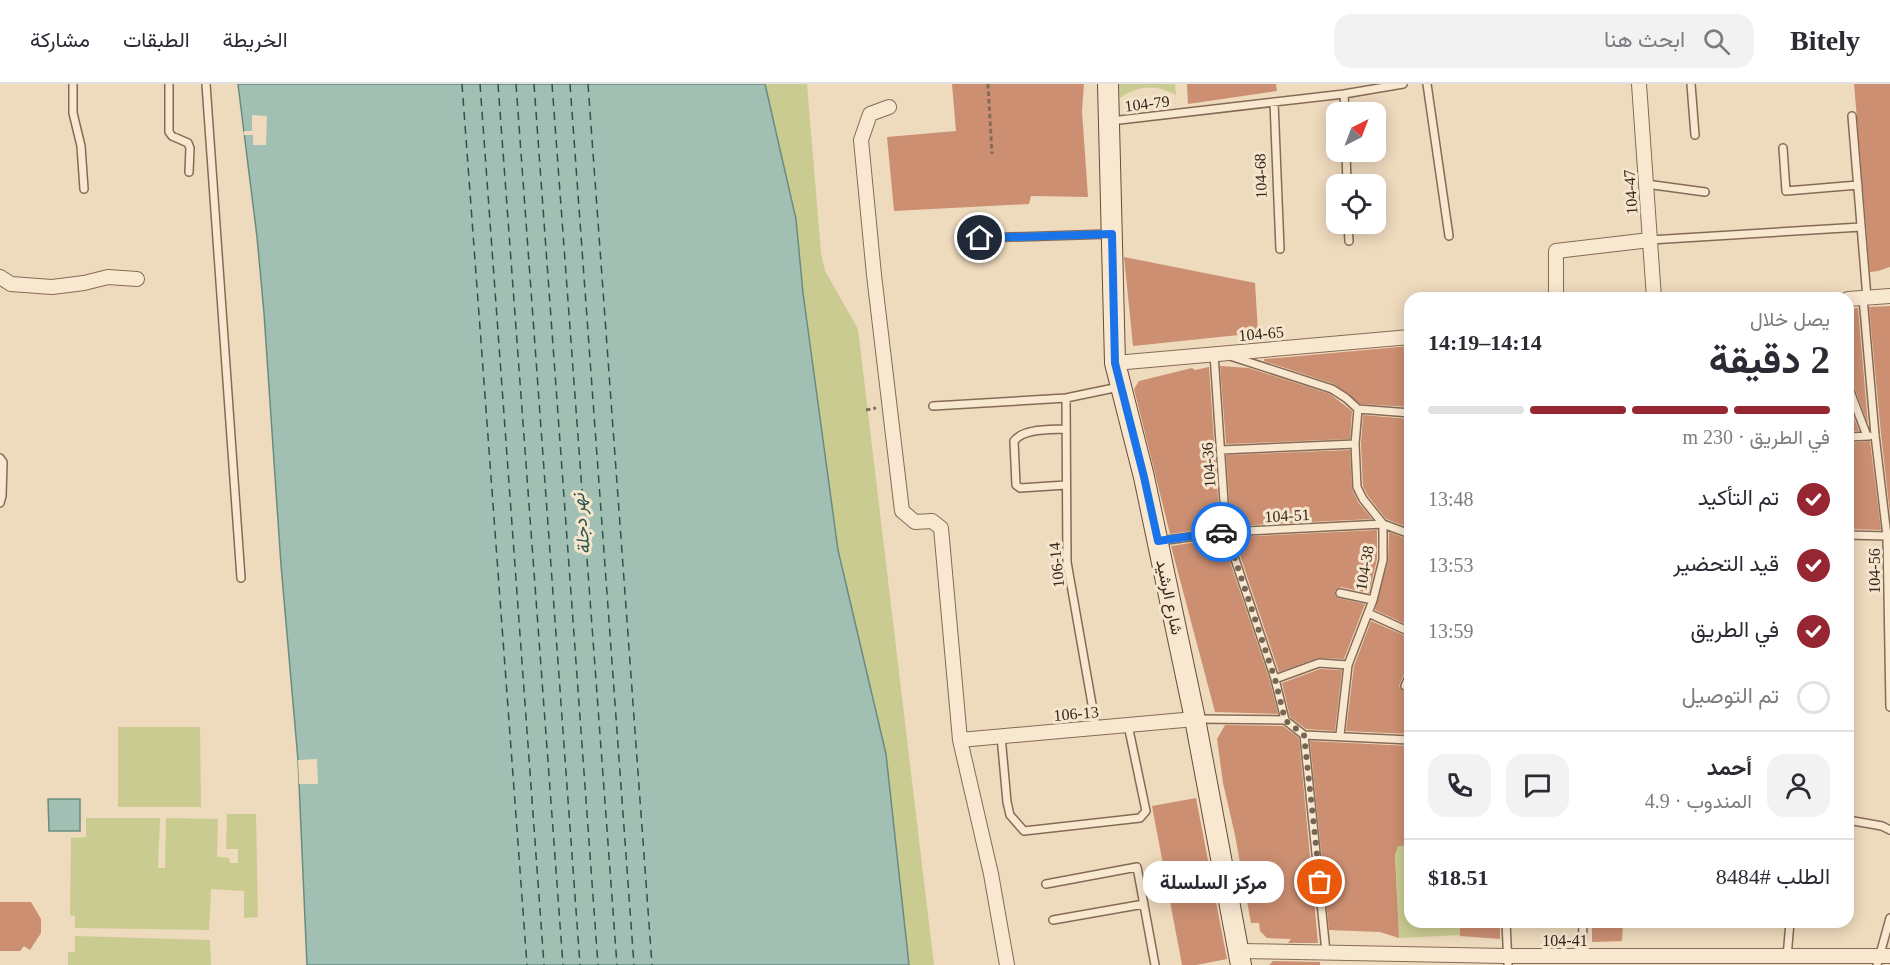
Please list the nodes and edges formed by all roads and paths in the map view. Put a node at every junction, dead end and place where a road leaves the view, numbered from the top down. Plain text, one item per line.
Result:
1 (73, 84) edge
2 (169, 84) edge
3 (206, 84) edge
4 (988, 84) edge
5 (1108, 84) edge
6 (1403, 84) edge
7 (1427, 84) edge
8 (1639, 84) edge
9 (1691, 84) edge
10 (1344, 94) junction
11 (1274, 102) junction
12 (1344, 102) edge
13 (890, 106) dead end
14 (1852, 116) dead end
15 (1109, 122) junction
16 (1695, 135) dead end
17 (1783, 148) dead end
18 (992, 154) dead end
19 (189, 172) dead end
20 (1646, 184) junction
21 (1857, 185) junction
22 (84, 189) dead end
23 (1705, 192) dead end
24 (1861, 227) junction
25 (1112, 234) junction
26 (1349, 234) edge
27 (1449, 236) dead end
28 (980, 238) dead end
29 (1349, 240) dead end
30 (1650, 240) junction
31 (1280, 249) dead end
32 (0, 278) edge
33 (137, 279) dead end
34 (1556, 292) edge
35 (1654, 292) edge
36 (1890, 296) edge
37 (1865, 298) junction
38 (1854, 299) edge
39 (1404, 338) edge
40 (1218, 354) junction
41 (1115, 363) junction
42 (1121, 387) junction
43 (1066, 398) junction
44 (1854, 399) edge
45 (933, 406) dead end
46 (1358, 409) junction
47 (1404, 413) edge
48 (1066, 429) junction
49 (1871, 435) junction
50 (1854, 436) edge
51 (1355, 444) junction
52 (1221, 450) junction
53 (0, 458) edge
54 (1066, 485) junction
55 (0, 503) edge
56 (1383, 524) junction
57 (1226, 532) junction
58 (1404, 532) edge
59 (1854, 535) edge
60 (1887, 536) junction
61 (1158, 541) junction
62 (241, 578) dead end
63 (1340, 593) dead end
64 (1373, 600) junction
65 (1368, 613) junction
66 (1404, 629) edge
67 (1348, 664) junction
68 (1275, 679) junction
69 (1890, 707) edge
70 (1195, 719) junction
71 (1285, 720) junction
72 (1128, 725) junction
73 (1096, 727) junction
74 (1304, 735) junction
75 (1340, 735) junction
76 (1001, 736) junction
77 (960, 740) junction
78 (1404, 740) edge
79 (1854, 821) edge
80 (1890, 830) edge
81 (1046, 884) dead end
82 (1144, 904) junction
83 (1890, 918) edge
84 (1053, 920) dead end
85 (1506, 928) edge
86 (1583, 928) edge
87 (1789, 928) edge
88 (1326, 952) junction
89 (1581, 956) junction
90 (1787, 957) junction
91 (1240, 958) edge
92 (1882, 959) edge
93 (1507, 961) edge
94 (1609, 961) edge
95 (1006, 965) edge
96 (1155, 965) edge

1 - 22 lane
2 - 19 lane
3 - 62 lane
4 - 18 path
5 - 15 main road, شارع الرشيد
6 - 10 lane, 104-79
7 - 27 lane
8 - 20 street, 104-47
9 - 16 lane
10 - 11 lane, 104-79
10 - 12 lane
11 - 15 lane, 104-79
11 - 31 lane, 104-68
13 - 77 street
14 - 21 lane
15 - 25 main road, شارع الرشيد
17 - 21 lane
20 - 23 lane
20 - 30 street, 104-47
21 - 24 lane
24 - 30 lane
24 - 37 lane
25 - 28 lane
25 - 41 main road, شارع الرشيد
26 - 29 lane
30 - 34 street
30 - 35 street, 104-47
32 - 33 street
36 - 37 street
37 - 38 street
37 - 49 lane
39 - 40 street, 104-65
40 - 41 street, 104-65
40 - 46 lane
40 - 52 lane, 104-36
41 - 42 main road, شارع الرشيد
42 - 43 lane
42 - 61 main road, شارع الرشيد
43 - 45 lane
43 - 48 lane, 106-14
44 - 49 lane
46 - 47 lane
46 - 51 lane, 104-38
48 - 54 lane, 106-14
48 - 54 lane
49 - 50 lane
49 - 60 lane, 104-56
51 - 52 lane
51 - 56 lane, 104-38
52 - 57 lane, 104-36
53 - 55 lane
54 - 73 lane, 106-14
56 - 57 lane, 104-51
56 - 58 lane
56 - 64 lane, 104-38
57 - 61 lane, 104-51
57 - 68 lane, 104-36
59 - 60 lane
60 - 69 lane, 104-56
61 - 70 main road, شارع الرشيد
63 - 64 lane
64 - 65 lane, 104-38
65 - 66 lane
65 - 67 lane, 104-38
67 - 68 lane
67 - 75 lane, 104-38
68 - 71 lane, 104-36
70 - 71 lane
70 - 72 street, 106-13
70 - 91 main road, شارع الرشيد
71 - 74 lane
72 - 73 street, 106-13
72 - 76 lane
73 - 76 street, 106-13
74 - 75 lane
74 - 88 lane
75 - 78 lane
76 - 77 street, 106-13
77 - 95 street
79 - 80 lane
81 - 82 lane
82 - 84 lane
82 - 96 lane
83 - 92 lane
85 - 93 lane
86 - 89 lane
87 - 90 lane
88 - 91 street, 104-41
88 - 93 street, 104-41
89 - 93 street, 104-41
89 - 94 street, 104-41
90 - 92 street, 104-41
90 - 94 street, 104-41

